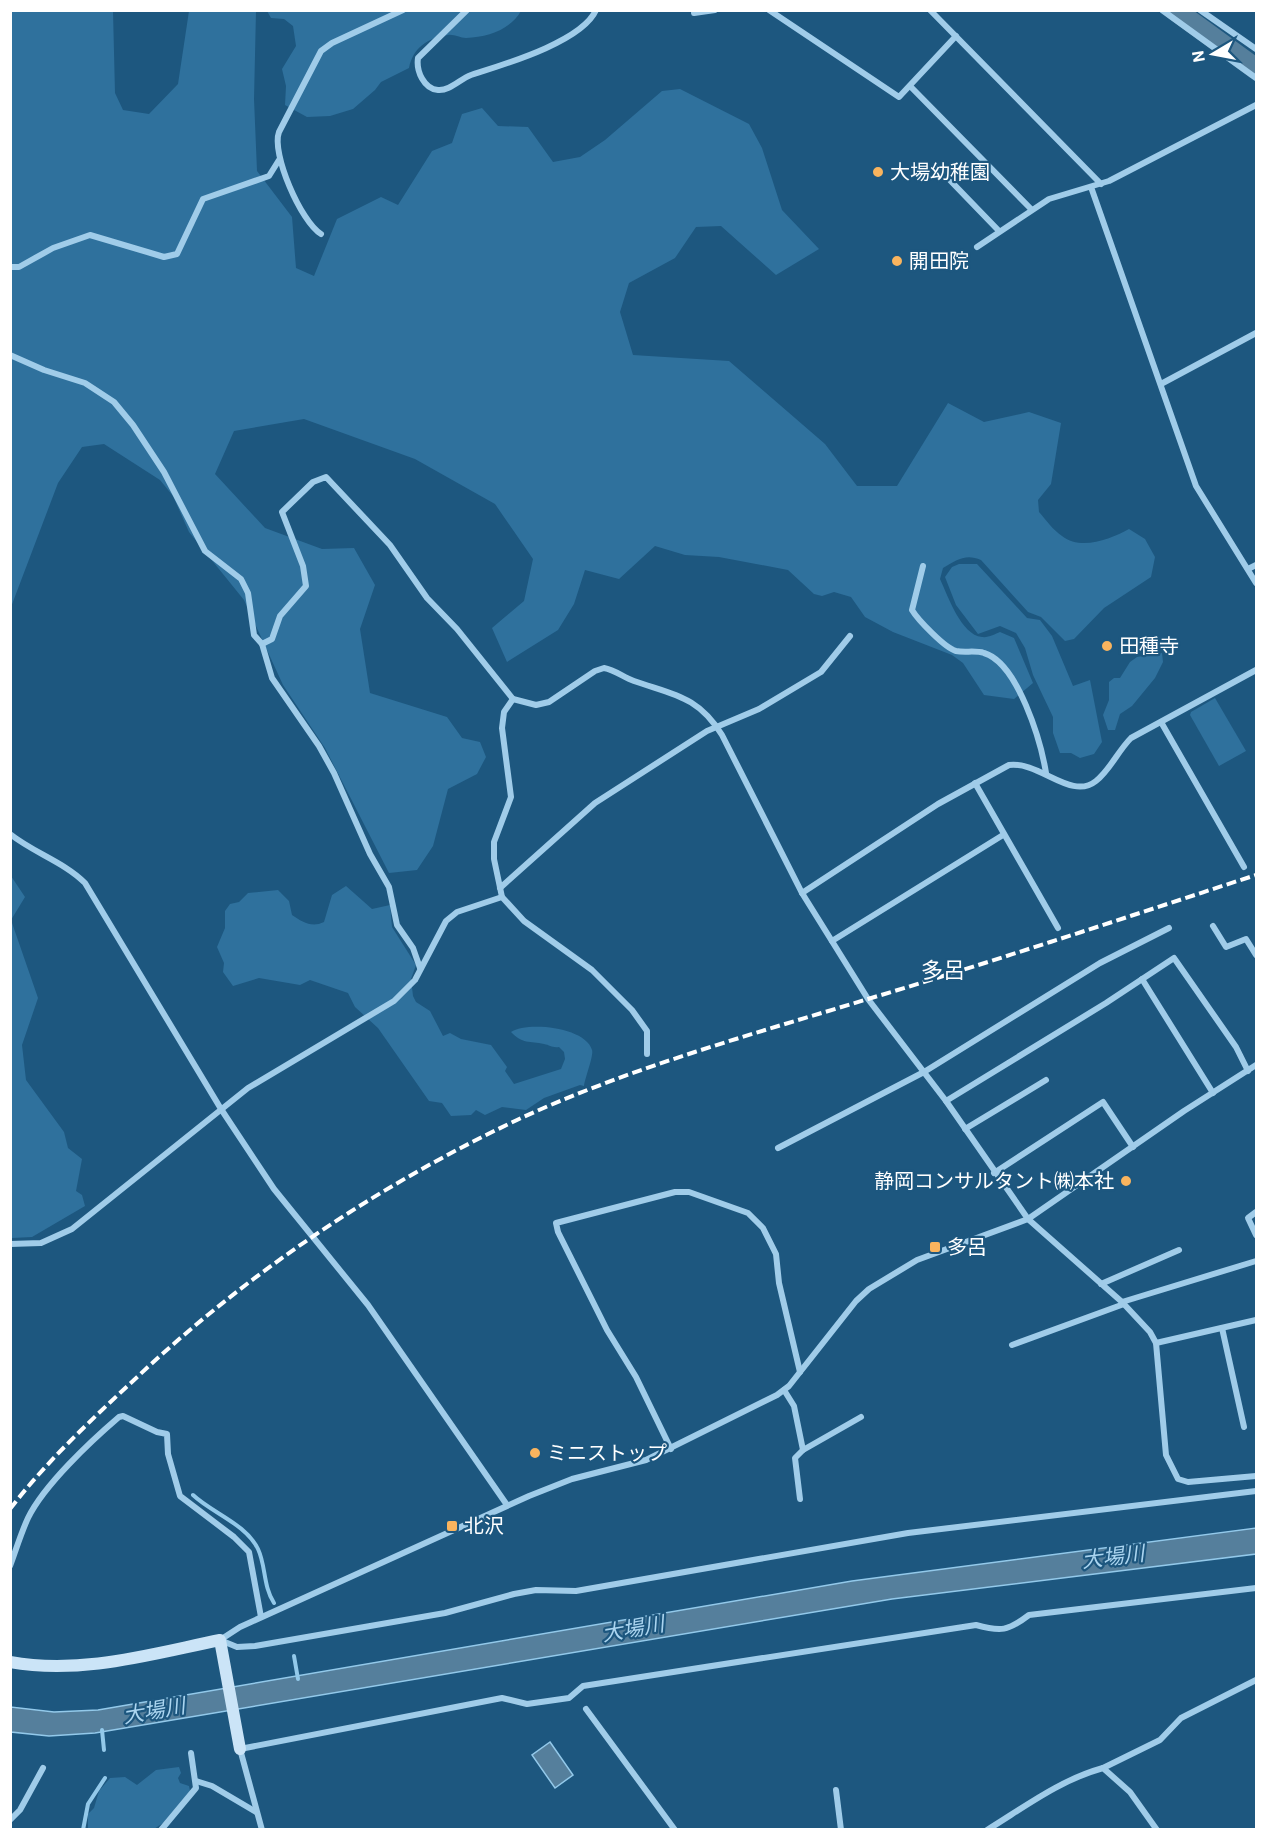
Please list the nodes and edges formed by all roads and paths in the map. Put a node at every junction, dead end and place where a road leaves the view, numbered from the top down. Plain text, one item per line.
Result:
1 (403, 10) edge
2 (467, 10) edge
3 (596, 10) edge
4 (715, 10) edge
5 (769, 10) edge
6 (930, 10) edge
7 (1162, 10) edge
8 (1200, 10) edge
9 (694, 13) dead end
10 (956, 36) junction
11 (1257, 49) edge
12 (1257, 78) edge
13 (910, 86) junction
14 (1257, 105) edge
15 (279, 160) junction
16 (942, 172) dead end
17 (1101, 184) junction
18 (1091, 187) junction
19 (1031, 209) junction
20 (999, 231) junction
21 (321, 234) dead end
22 (977, 247) dead end
23 (10, 267) edge
24 (1257, 333) edge
25 (10, 355) edge
26 (1161, 384) junction
27 (1257, 564) edge
28 (923, 566) dead end
29 (1248, 569) junction
30 (1257, 583) edge
31 (850, 636) dead end
32 (262, 644) junction
33 (1257, 670) edge
34 (513, 699) junction
35 (1161, 722) junction
36 (717, 727) junction
37 (1046, 773) junction
38 (975, 783) junction
39 (10, 834) edge
40 (1003, 835) junction
41 (1244, 867) dead end
42 (500, 888) junction
43 (802, 893) junction
44 (502, 897) junction
45 (1213, 926) dead end
46 (1058, 928) dead end
47 (1169, 928) dead end
48 (831, 941) junction
49 (1257, 955) edge
50 (420, 968) junction
51 (1142, 979) junction
52 (647, 1054) dead end
53 (1257, 1065) edge
54 (924, 1071) junction
55 (1248, 1071) junction
56 (1046, 1080) dead end
57 (1213, 1093) junction
58 (946, 1101) junction
59 (221, 1109) junction
60 (965, 1129) junction
61 (1133, 1147) junction
62 (778, 1148) dead end
63 (994, 1173) junction
64 (1257, 1212) edge
65 (1028, 1219) junction
66 (1257, 1235) edge
67 (10, 1244) edge
68 (1179, 1250) dead end
69 (1257, 1260) edge
70 (1101, 1284) junction
71 (1123, 1303) junction
72 (1257, 1320) edge
73 (1222, 1328) junction
74 (1156, 1343) junction
75 (1012, 1345) dead end
76 (800, 1372) junction
77 (784, 1390) junction
78 (861, 1417) dead end
79 (1244, 1427) dead end
80 (671, 1449) junction
81 (804, 1450) junction
82 (1257, 1476) edge
83 (1238, 1478) junction
84 (1257, 1491) edge
85 (1239, 1494) junction
86 (800, 1499) dead end
87 (507, 1505) junction
88 (10, 1566) edge
89 (1257, 1588) edge
90 (261, 1617) junction
91 (220, 1640) junction
92 (10, 1662) edge
93 (1257, 1680) edge
94 (586, 1709) dead end
95 (240, 1746) junction
96 (191, 1754) dead end
97 (43, 1768) dead end
98 (1104, 1768) junction
99 (196, 1782) junction
100 (836, 1790) dead end
101 (256, 1812) junction
102 (10, 1820) edge
103 (161, 1830) edge
104 (262, 1830) edge
105 (675, 1830) edge
106 (841, 1830) edge
107 (987, 1830) edge
108 (1157, 1830) edge

1 - 15 street
2 - 3 street
4 - 9 street
5 - 13 street
6 - 10 street
7 - 12 street
8 - 11 street
10 - 13 street
10 - 17 street
13 - 19 street
14 - 17 street
15 - 21 street
15 - 23 street
16 - 20 street
17 - 18 street
18 - 19 street
18 - 26 street
19 - 20 street
20 - 22 street
24 - 26 street
25 - 32 street
26 - 29 street
27 - 29 street
28 - 37 street
29 - 30 street
31 - 36 street
32 - 34 street
32 - 50 street
33 - 35 street
34 - 36 street
34 - 42 street
35 - 37 street
35 - 41 street
36 - 42 street
36 - 43 street
37 - 38 street
38 - 40 street
38 - 43 street
39 - 59 street
40 - 46 street
40 - 48 street
42 - 44 street
43 - 48 street
44 - 50 street
44 - 52 street
45 - 49 street
47 - 54 street
48 - 54 street
50 - 59 street
51 - 55 street
51 - 57 street
51 - 58 street
53 - 55 street
54 - 58 street
54 - 62 street
55 - 57 street
56 - 60 street
57 - 61 street
58 - 60 street
59 - 67 street
59 - 87 street
60 - 63 street
61 - 63 street
61 - 65 street
63 - 65 street
64 - 66 street
65 - 70 street
65 - 76 street
68 - 70 street
69 - 71 street
70 - 71 street
71 - 74 street
71 - 75 street
72 - 73 street
73 - 74 street
73 - 79 street
74 - 83 street
76 - 77 street
76 - 80 street
77 - 80 street
77 - 81 street
78 - 81 street
80 - 87 street
81 - 86 street
82 - 83 street
83 - 85 street
84 - 85 street
85 - 91 street
87 - 90 street
88 - 90 street
89 - 95 street
90 - 91 street
91 - 92 street
91 - 95 street
93 - 98 street
94 - 105 street
95 - 101 street
96 - 99 street
97 - 102 street
98 - 107 street
98 - 108 street
99 - 101 street
99 - 103 street
100 - 106 street
101 - 104 street

